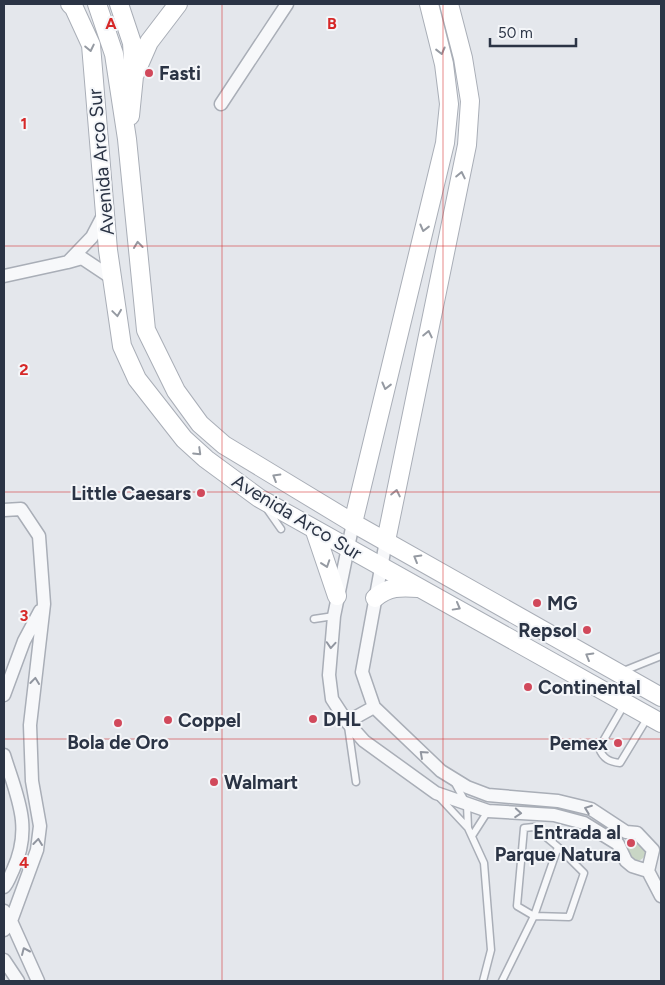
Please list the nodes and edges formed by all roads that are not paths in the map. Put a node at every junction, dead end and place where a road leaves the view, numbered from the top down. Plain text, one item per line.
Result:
1 (70, 4) edge
2 (97, 4) edge
3 (119, 4) edge
4 (178, 4) edge
5 (287, 4) edge
6 (429, 4) edge
7 (449, 4) edge
8 (114, 54) junction
9 (134, 76) junction
10 (221, 104) dead end
11 (127, 139) junction
12 (106, 210) junction
13 (68, 262) junction
14 (4, 276) edge
15 (112, 278) junction
16 (259, 498) junction
17 (4, 510) edge
18 (353, 523) junction
19 (281, 529) dead end
20 (315, 531) junction
21 (386, 541) junction
22 (348, 548) junction
23 (380, 565) junction
24 (423, 588) junction
25 (337, 596) junction
26 (375, 598) junction
27 (44, 604) junction
28 (334, 616) junction
29 (314, 619) dead end
30 (661, 656) edge
31 (619, 673) junction
32 (4, 696) edge
33 (661, 697) edge
34 (626, 703) junction
35 (374, 708) junction
36 (655, 719) edge
37 (346, 722) junction
38 (4, 755) edge
39 (446, 774) junction
40 (356, 782) dead end
41 (433, 792) junction
42 (498, 796) junction
43 (467, 805) junction
44 (488, 811) junction
45 (468, 828) junction
46 (626, 832) junction
47 (472, 836) junction
48 (618, 844) junction
49 (558, 847) junction
50 (648, 871) junction
51 (4, 887) edge
52 (661, 896) edge
53 (534, 916) junction
54 (6, 921) edge
55 (4, 960) edge
56 (18, 981) edge
57 (38, 981) edge
58 (483, 981) edge
59 (502, 981) edge

1 -> 12 main road, Avenida Arco Sur
2 - 8 main road, Avenida Arco Sur
3 - 9 main road
4 - 9 main road
5 - 10 street
6 -> 18 main road
21 -> 7 main road
8 - 9 main road
8 - 11 main road, Avenida Arco Sur
9 - 11 main road
18 -> 11 main road, Avenida Arco Sur
12 - 13 street
12 - 15 main road, Avenida Arco Sur
13 - 14 street
13 - 15 street
15 -> 16 main road, Avenida Arco Sur
16 - 19 lane
16 - 20 main road, Avenida Arco Sur
17 - 27 street
18 - 21 main road, Avenida Arco Sur
18 - 22 street
20 - 22 main road, Avenida Arco Sur
20 -> 25 main road
21 - 23 street
31 -> 21 main road, Avenida Arco Sur
22 - 23 main road, Avenida Arco Sur
22 - 25 street
23 - 24 main road, Avenida Arco Sur
23 - 26 street
24 - 26 main road
24 -> 34 main road, Avenida Arco Sur
25 - 28 street
26 - 35 street
27 - 32 street
54 -> 27 street
28 - 29 lane
28 -> 37 street
30 - 31 lane
31 - 33 main road, Avenida Arco Sur
34 - 36 main road, Avenida Arco Sur
34 - 36 lane
35 - 37 street
39 -> 35 street
37 - 40 lane
37 - 41 street
38 - 51 street
39 - 41 street
39 - 42 street
39 - 43 lane
41 - 43 street
41 - 45 lane
42 - 43 lane
46 -> 42 street
43 - 44 street
43 - 45 lane
44 - 47 lane
44 -> 48 street
45 - 47 lane
46 - 48 street
46 - 50 street
47 - 58 lane
48 - 50 street
49 - 53 lane
49 - 53 lane
49 - 53 lane
50 - 52 street
53 - 59 lane
57 -> 54 street
55 - 56 street

